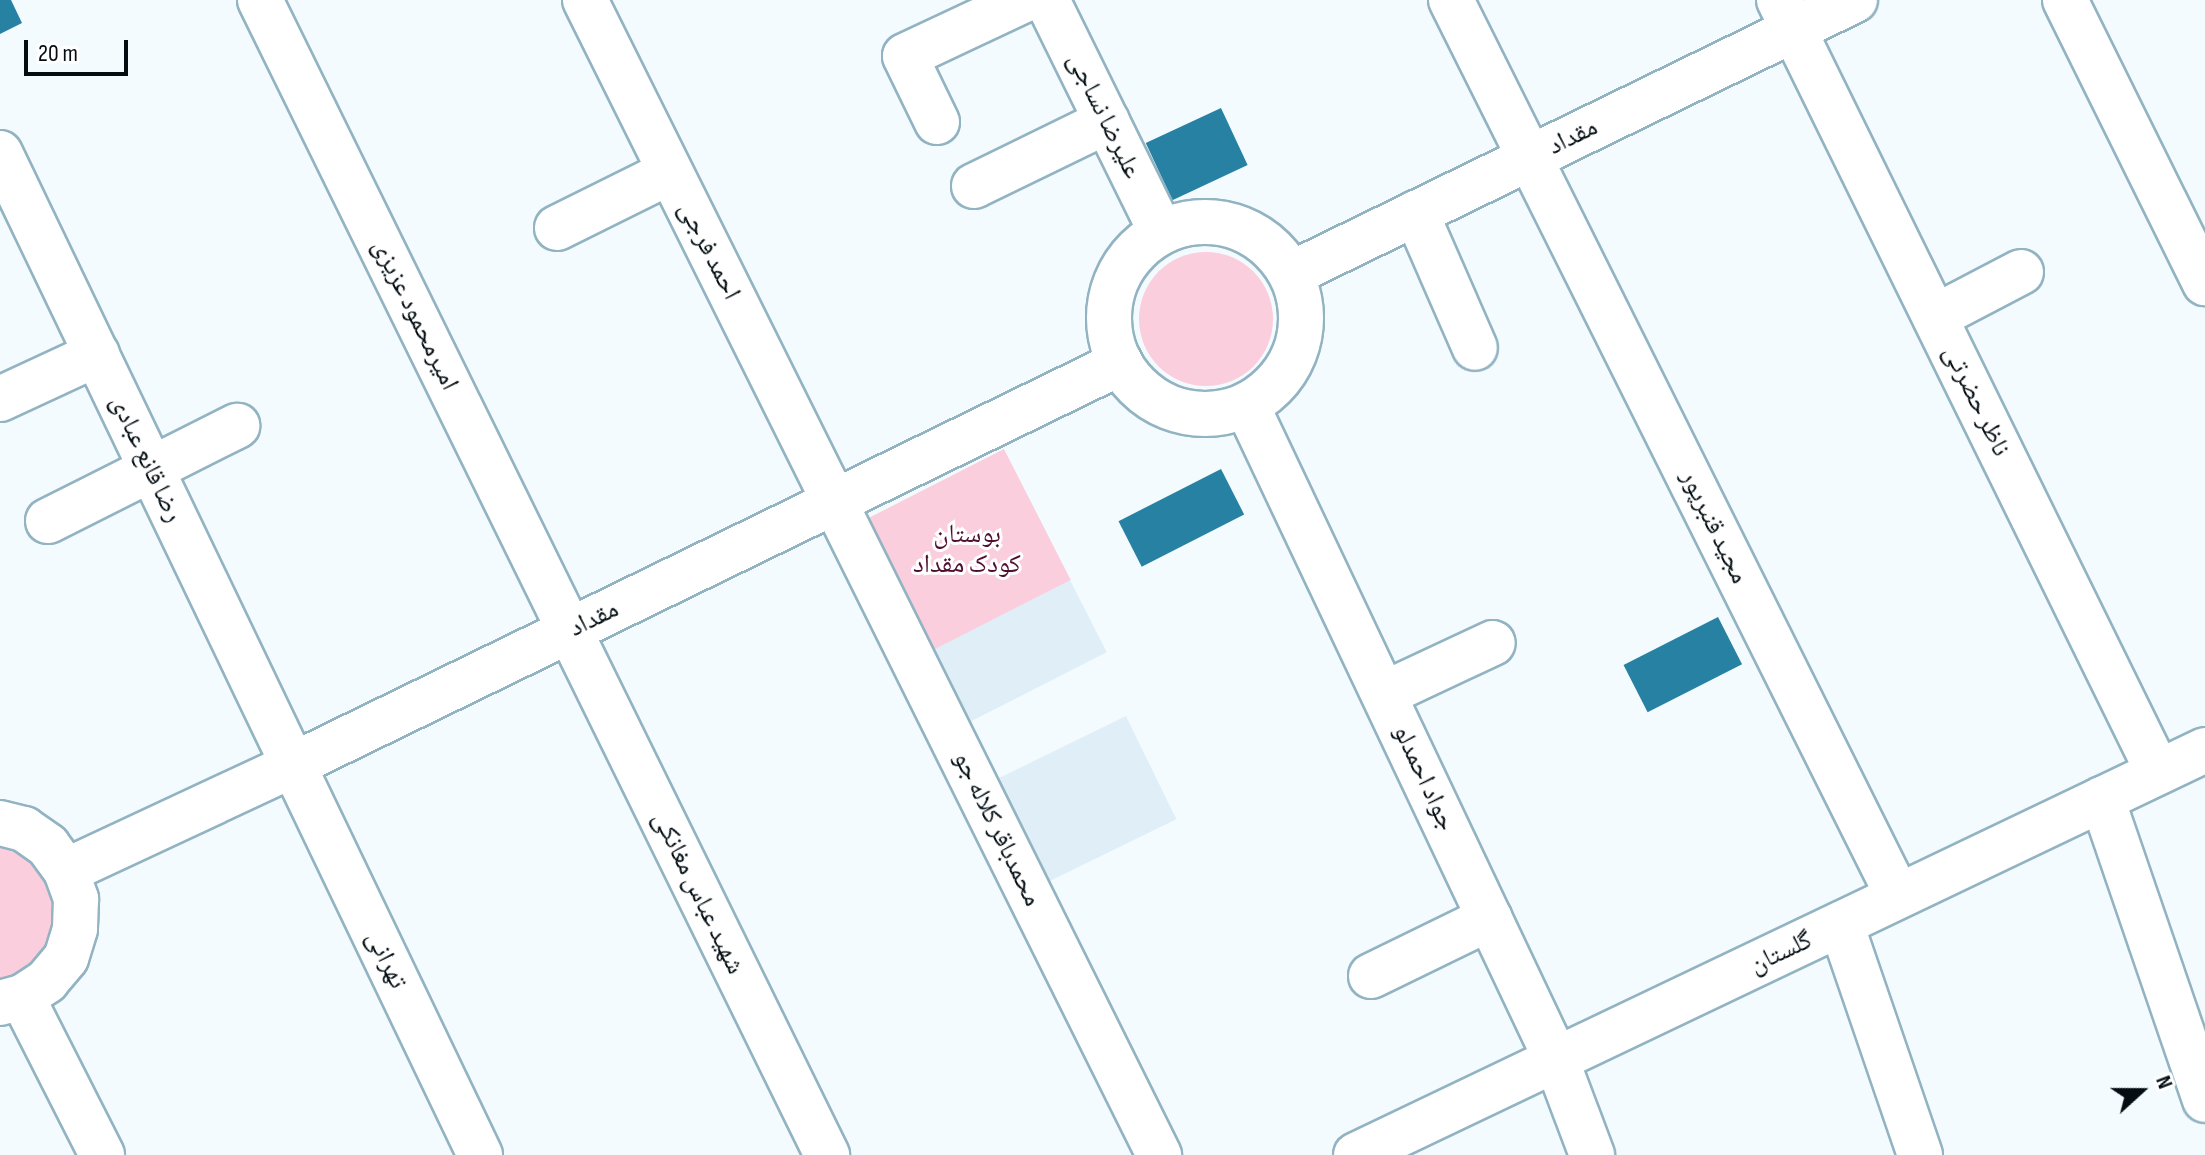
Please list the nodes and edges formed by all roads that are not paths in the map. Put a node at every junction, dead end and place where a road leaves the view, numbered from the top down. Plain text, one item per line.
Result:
1 (260, 0) edge
2 (585, 0) edge
3 (1024, 0) edge
4 (1047, 0) edge
5 (1451, 0) edge
6 (1855, 0) edge
7 (2065, 0) edge
8 (1787, 15) edge
9 (1107, 121) junction
10 (937, 122) dead end
11 (0, 153) edge
12 (1530, 158) junction
13 (670, 172) junction
14 (974, 186) dead end
15 (1416, 213) junction
16 (557, 228) dead end
17 (1161, 232) junction
18 (2021, 272) dead end
19 (1291, 274) junction
20 (2205, 283) edge
21 (1935, 317) junction
22 (1475, 348) dead end
23 (97, 354) junction
24 (1120, 363) junction
25 (0, 399) edge
26 (1247, 406) junction
27 (237, 426) dead end
28 (151, 471) junction
29 (835, 502) junction
30 (48, 521) dead end
31 (570, 631) junction
32 (1493, 643) dead end
33 (1384, 694) junction
34 (2205, 750) edge
35 (293, 765) junction
36 (2158, 772) junction
37 (2102, 799) junction
38 (0, 823) edge
39 (66, 871) junction
40 (1898, 896) junction
41 (1490, 918) junction
42 (1841, 924) junction
43 (1371, 976) dead end
44 (11, 1000) edge
45 (1556, 1059) junction
46 (2205, 1100) edge
47 (102, 1155) edge
48 (480, 1155) edge
49 (827, 1155) edge
50 (1159, 1155) edge
51 (1356, 1155) edge
52 (1592, 1155) edge
53 (1920, 1155) edge

1 - 31 street, امیرمحمود عزیزی
2 - 13 street, احمد فرجی
3 - 10 street
4 - 9 street, علیرضا نساجی
5 - 12 street, مجید قنبرپور
6 - 8 street, مقداد
7 - 20 street
8 - 12 street, مقداد
8 - 21 street, ناظر حضرتی
9 - 14 street
9 - 17 street, علیرضا نساجی
11 - 23 street, رضا قانع عبادی
12 - 15 street, مقداد
12 - 40 street, مجید قنبرپور
13 - 16 street
13 - 29 street, احمد فرجی
15 - 19 street, مقداد
15 - 22 street
17 - 19 street
17 - 24 street
18 - 21 street
19 - 26 street
21 - 36 street, ناظر حضرتی
23 - 25 street
23 - 28 street, رضا قانع عبادی
24 - 26 street
24 - 29 street, مقداد
26 - 33 street, جواد احمدلو
27 - 28 street
28 - 30 street
28 - 35 street, رضا قانع عبادی
29 - 31 street, مقداد
29 - 50 street, محمدباقر کلاله جو
31 - 35 street, مقداد
31 - 49 street, شهید عباس مغانکی
32 - 33 street
33 - 41 street, جواد احمدلو
34 - 36 street, گلستان
35 - 39 street, مقداد
35 - 48 street, تهرانی
36 - 37 street, گلستان
37 - 40 street, گلستان
37 - 46 street
38 - 39 street
39 - 44 street
40 - 42 street, گلستان
41 - 43 street
41 - 45 street, جواد احمدلو
42 - 45 street, گلستان
42 - 53 street
44 - 47 street
45 - 51 street, گلستان
45 - 52 street, جواد احمدلو

